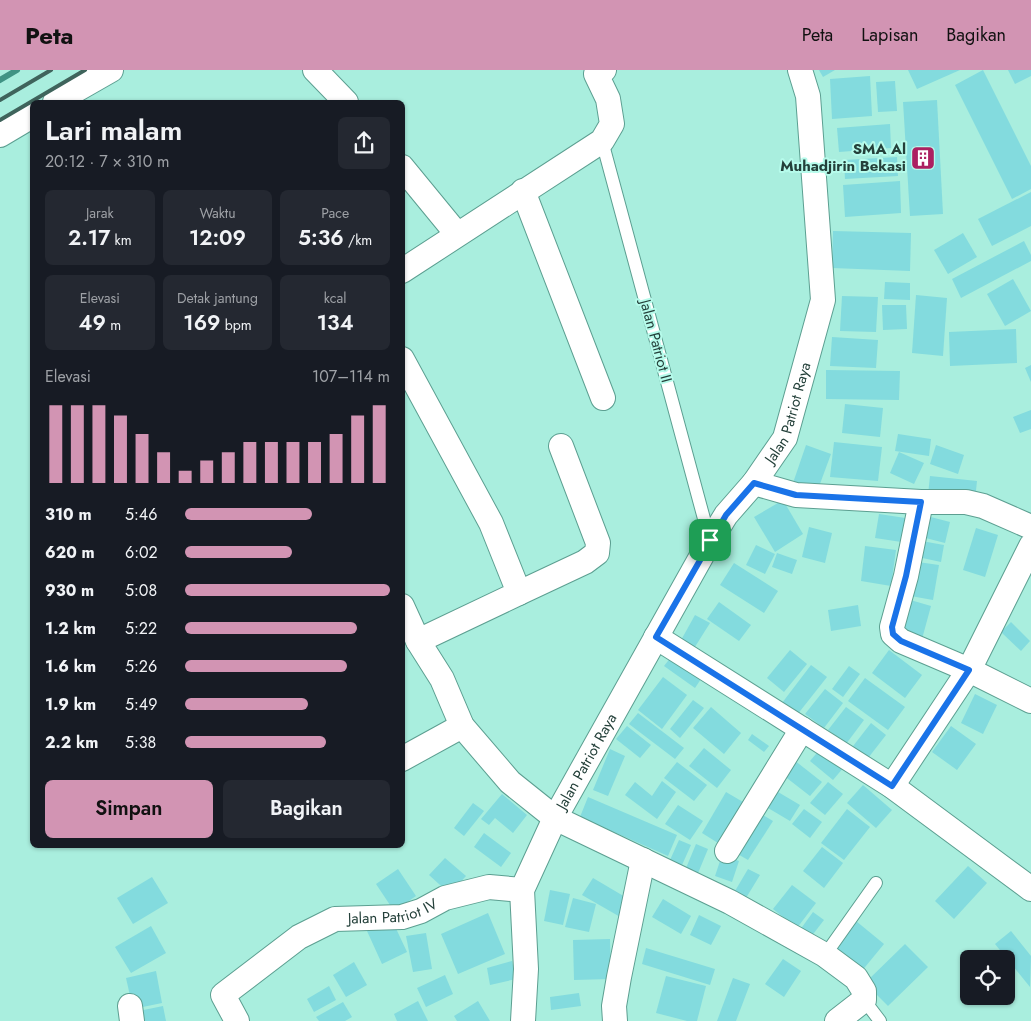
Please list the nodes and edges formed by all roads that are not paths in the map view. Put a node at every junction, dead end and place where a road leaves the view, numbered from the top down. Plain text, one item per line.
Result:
1 (111, 70) edge
2 (314, 70) edge
3 (604, 70) edge
4 (800, 70) edge
5 (58, 100) edge
6 (344, 100) edge
7 (30, 117) edge
8 (0, 135) edge
9 (602, 140) junction
10 (405, 171) edge
11 (524, 191) junction
12 (458, 234) junction
13 (405, 269) edge
14 (405, 365) edge
15 (603, 398) dead end
16 (561, 446) dead end
17 (754, 483) junction
18 (921, 502) junction
19 (1031, 527) edge
20 (710, 540) junction
21 (1031, 546) edge
22 (519, 593) junction
23 (405, 613) edge
24 (656, 637) junction
25 (418, 641) junction
26 (969, 670) junction
27 (1031, 701) edge
28 (462, 726) junction
29 (802, 729) junction
30 (405, 758) edge
31 (892, 786) junction
32 (555, 818) junction
33 (727, 851) dead end
34 (643, 860) junction
35 (876, 883) dead end
36 (1031, 889) edge
37 (522, 890) junction
38 (825, 955) junction
39 (864, 1000) junction
40 (237, 1021) edge
41 (523, 1021) edge
42 (615, 1021) edge
43 (836, 1021) edge
44 (880, 1021) edge

1 - 5 street
2 - 6 street
3 - 9 street
4 - 17 street, Jalan Patriot Raya
7 - 8 street
9 - 11 street
9 - 20 lane, Jalan Patriot II
10 - 12 street
11 - 12 street
11 - 15 street
12 - 13 street
14 - 22 street
16 - 22 street
17 - 18 street
17 - 20 street, Jalan Patriot Raya
18 - 19 street
18 - 26 street
20 - 24 street, Jalan Patriot Raya
21 - 26 street
22 - 25 street
23 - 25 street
24 - 29 street
24 - 32 street, Jalan Patriot Raya
25 - 28 street
26 - 27 street
26 - 31 street
28 - 30 street
28 - 32 street
29 - 31 street
29 - 33 street
31 - 36 street
32 - 34 street
32 - 37 street, Jalan Patriot Raya
34 - 38 street
34 - 42 street
35 - 38 lane
37 - 40 street, Jalan Patriot IV
37 - 41 street, Jalan Patriot Raya
38 - 39 street
39 - 43 street
39 - 44 lane

